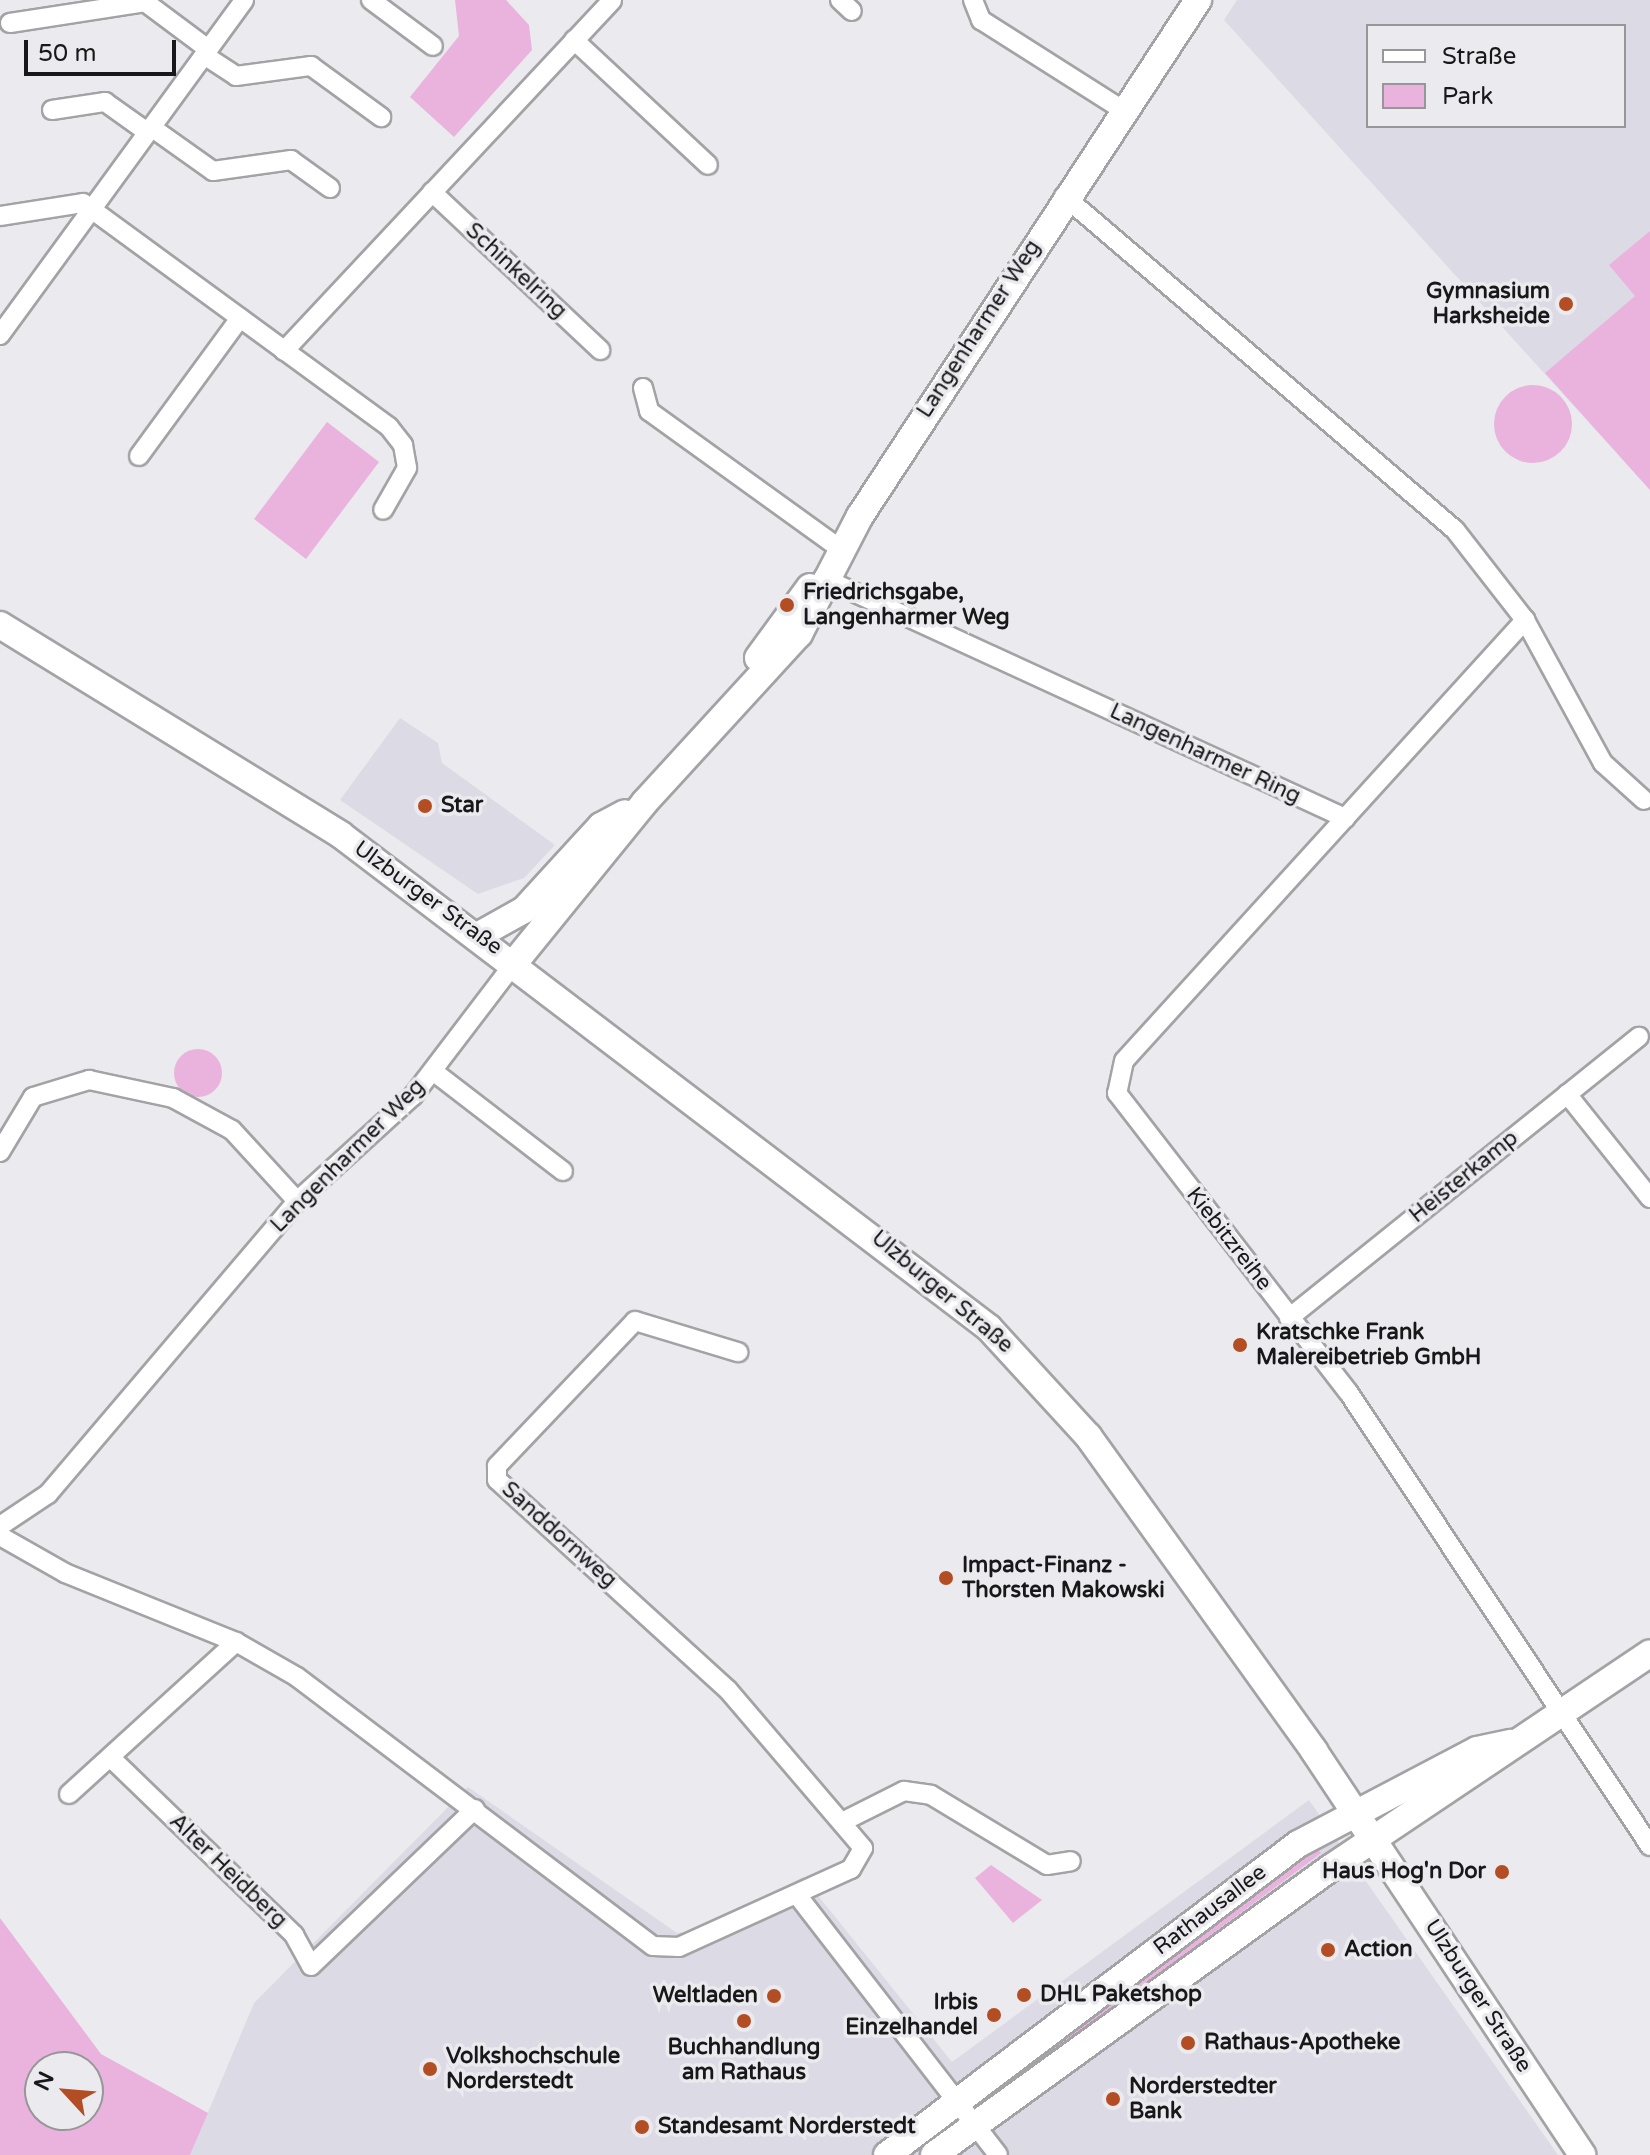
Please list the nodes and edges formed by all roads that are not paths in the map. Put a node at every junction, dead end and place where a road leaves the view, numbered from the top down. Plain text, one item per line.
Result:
1 (242, 0) edge
2 (371, 0) edge
3 (612, 0) edge
4 (973, 0) edge
5 (1198, 0) edge
6 (149, 2) edge
7 (10, 23) dead end
8 (574, 40) junction
9 (433, 46) dead end
10 (206, 52) junction
11 (1121, 109) junction
12 (52, 110) dead end
13 (381, 117) dead end
14 (149, 130) junction
15 (708, 165) dead end
16 (330, 188) dead end
17 (432, 192) junction
18 (1064, 196) junction
19 (91, 210) junction
20 (0, 216) edge
21 (240, 318) junction
22 (0, 335) edge
23 (600, 350) dead end
24 (284, 351) junction
25 (643, 388) dead end
26 (139, 456) dead end
27 (383, 510) dead end
28 (840, 549) junction
29 (823, 578) junction
30 (0, 612) edge
31 (1525, 620) junction
32 (0, 625) edge
33 (69, 661) junction
34 (1644, 800) dead end
35 (645, 802) junction
36 (1345, 818) junction
37 (479, 935) junction
38 (515, 962) junction
39 (1639, 1037) dead end
40 (433, 1071) junction
41 (1567, 1094) junction
42 (0, 1152) edge
43 (563, 1171) dead end
44 (1650, 1198) edge
45 (297, 1201) junction
46 (1289, 1318) junction
47 (738, 1352) dead end
48 (0, 1526) edge
49 (0, 1536) edge
50 (236, 1642) junction
51 (1650, 1653) edge
52 (1558, 1715) junction
53 (1511, 1743) junction
54 (111, 1758) junction
55 (69, 1794) dead end
56 (475, 1809) junction
57 (1356, 1812) junction
58 (846, 1820) junction
59 (1375, 1840) junction
60 (1650, 1846) edge
61 (1071, 1861) dead end
62 (798, 1896) junction
63 (954, 2101) junction
64 (973, 2125) junction
65 (887, 2155) edge
66 (934, 2155) edge
67 (998, 2155) edge
68 (1582, 2155) edge

1 - 10 street
2 - 9 street
3 - 8 street
4 - 11 street
5 - 11 main road, Langenharmer Weg
6 - 7 street
6 - 10 street
8 - 15 street
8 - 17 street
10 - 13 street
10 - 14 street
11 - 18 main road, Langenharmer Weg
12 - 14 street
14 - 16 street
14 - 19 street
17 - 23 street, Schinkelring
17 - 24 street
18 - 28 main road, Langenharmer Weg
18 - 31 street
19 - 20 street
19 - 21 street
19 - 22 street
21 - 24 street
21 - 26 street
24 - 27 street
25 - 28 street
28 - 29 main road, Langenharmer Weg
29 - 35 main road, Langenharmer Weg
29 - 36 street, Langenharmer Ring
30 - 33 main road, Ulzburger Straße
31 - 34 street
31 - 36 street
32 - 33 main road, Ulzburger Straße
33 - 37 main road, Ulzburger Straße
35 - 37 main road, Langenharmer Weg
35 - 38 main road, Langenharmer Weg
36 - 46 street, Kiebitzreihe
37 - 38 main road, Ulzburger Straße
38 - 40 street, Langenharmer Weg
38 - 57 main road, Ulzburger Straße
39 - 41 street, Heisterkamp
40 - 43 street
40 - 45 street, Langenharmer Weg
41 - 44 street
41 - 46 street, Heisterkamp
42 - 45 street
45 - 48 street, Langenharmer Weg
46 - 52 street, Kiebitzreihe
47 - 58 street, Sanddornweg
49 - 50 street
50 - 54 street
50 - 56 street
51 - 52 main road
52 - 53 main road
52 - 60 street, Kiebitzreihe
53 - 57 main road, Rathausallee
53 - 59 main road, Rathausallee
54 - 55 street
54 - 56 street, Alter Heidberg
56 - 62 street
57 - 59 main road, Ulzburger Straße
57 - 63 main road, Rathausallee
58 - 61 street
58 - 62 street
59 - 64 main road, Rathausallee
59 - 68 main road, Ulzburger Straße
62 - 63 street
63 - 64 street
63 - 65 main road, Rathausallee
64 - 66 main road, Rathausallee
64 - 67 street

